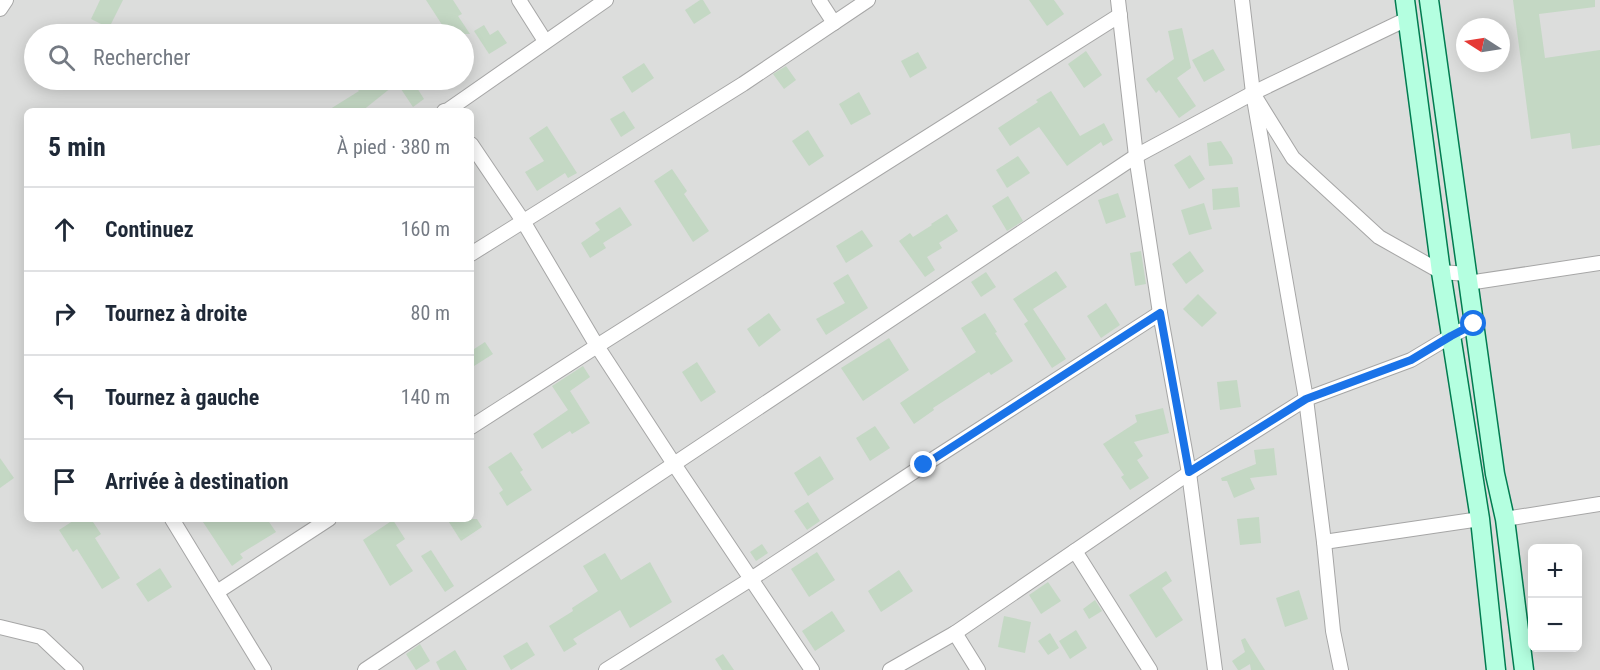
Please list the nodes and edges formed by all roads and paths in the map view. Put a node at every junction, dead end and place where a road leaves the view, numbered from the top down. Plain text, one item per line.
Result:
1 (6, 0) edge
2 (519, 0) edge
3 (606, 0) edge
4 (819, 0) edge
5 (868, 0) edge
6 (1118, 0) edge
7 (1242, 0) edge
8 (1405, 0) edge
9 (1429, 0) edge
10 (0, 9) edge
11 (1120, 15) junction
12 (1407, 20) junction
13 (834, 23) junction
14 (545, 41) junction
15 (1253, 93) junction
16 (451, 108) edge
17 (474, 148) edge
18 (1136, 156) junction
19 (523, 221) junction
20 (474, 252) edge
21 (1600, 262) edge
22 (1441, 272) junction
23 (1468, 279) junction
24 (1160, 313) junction
25 (1474, 324) junction
26 (1451, 336) junction
27 (597, 346) junction
28 (1306, 399) junction
29 (474, 425) edge
30 (674, 464) junction
31 (1189, 472) junction
32 (1600, 504) edge
33 (1480, 519) junction
34 (1505, 519) junction
35 (174, 522) edge
36 (324, 522) edge
37 (1324, 542) junction
38 (1074, 551) junction
39 (751, 579) junction
40 (217, 592) junction
41 (0, 627) edge
42 (955, 633) junction
43 (76, 670) edge
44 (264, 670) edge
45 (364, 670) edge
46 (606, 670) edge
47 (812, 670) edge
48 (890, 670) edge
49 (978, 670) edge
50 (1150, 670) edge
51 (1215, 670) edge
52 (1341, 670) edge
53 (1496, 670) edge
54 (1524, 670) edge

1 - 10 street
2 - 14 street
3 - 14 street
4 - 13 street
5 - 13 street
6 - 11 street
7 - 15 street
8 - 12 main road
9 - 23 main road
11 - 18 street
11 - 27 street
12 - 15 street
12 - 22 main road
13 - 19 street
14 - 16 street
15 - 18 street
15 - 22 street
15 - 28 street
17 - 19 street
18 - 24 street
18 - 30 street
19 - 20 street
19 - 27 street
21 - 23 street
22 - 23 street
22 - 26 main road
23 - 25 main road
24 - 31 street
24 - 39 street
25 - 26 street
25 - 34 main road
26 - 28 street
26 - 33 main road
27 - 29 street
27 - 30 street
28 - 31 street
28 - 37 street
30 - 39 street
30 - 45 street
31 - 38 street
31 - 51 street
32 - 34 street
33 - 37 street
33 - 53 main road
34 - 54 main road
35 - 40 street
36 - 40 street
37 - 52 street
38 - 42 street
38 - 50 street
39 - 46 street
39 - 47 street
40 - 44 street
41 - 43 street
42 - 48 street
42 - 49 street

